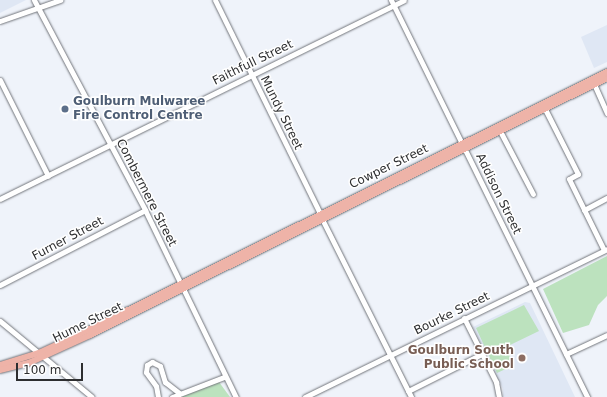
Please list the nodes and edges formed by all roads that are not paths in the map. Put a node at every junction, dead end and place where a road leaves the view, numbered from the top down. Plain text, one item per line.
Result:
1 (34, 0) edge
2 (47, 0) edge
3 (60, 0) edge
4 (215, 0) edge
5 (391, 0) edge
6 (404, 0) edge
7 (394, 5) junction
8 (39, 6) junction
9 (0, 21) edge
10 (607, 72) edge
11 (251, 75) junction
12 (607, 78) edge
13 (0, 80) edge
14 (594, 84) junction
15 (545, 109) junction
16 (607, 113) edge
17 (500, 131) junction
18 (111, 145) junction
19 (463, 146) junction
20 (48, 176) junction
21 (533, 194) dead end
22 (607, 198) edge
23 (0, 199) edge
24 (145, 210) junction
25 (584, 210) junction
26 (321, 216) junction
27 (606, 249) edge
28 (0, 285) edge
29 (182, 286) junction
30 (532, 286) junction
31 (464, 318) junction
32 (0, 321) edge
33 (607, 335) edge
34 (482, 354) junction
35 (566, 354) junction
36 (41, 355) junction
37 (390, 355) junction
38 (0, 365) edge
39 (0, 370) edge
40 (224, 377) junction
41 (408, 391) junction
42 (179, 393) junction
43 (499, 395) edge
44 (90, 396) edge
45 (158, 397) edge
46 (172, 397) edge
47 (236, 397) edge
48 (305, 397) edge
49 (411, 397) edge
50 (493, 397) edge
51 (587, 397) edge

1 - 8 street, Combermere Street
2 - 8 street
3 - 8 street
4 - 11 street, Mundy Street
5 - 7 street, Addison Street
6 - 7 street, Faithfull Street
7 - 11 street, Faithfull Street
7 - 19 street, Addison Street
8 - 9 street
8 - 18 street, Combermere Street
10 - 19 main road, Cowper Street
11 - 18 street, Faithfull Street
11 - 26 street, Mundy Street
12 - 14 main road, Cowper Street
13 - 20 street
14 - 15 main road, Cowper Street
14 - 16 street
15 - 17 main road, Cowper Street
15 - 25 street
17 - 19 main road, Cowper Street
17 - 21 street
18 - 20 street, Faithfull Street
18 - 24 street, Combermere Street
19 - 26 main road, Cowper Street
19 - 30 street, Addison Street
20 - 23 street, Faithfull Street
22 - 25 street
24 - 28 street, Furner Street
24 - 29 street, Combermere Street
25 - 27 street
26 - 29 main road, Cowper Street
26 - 37 street, Mundy Street
27 - 30 street, Bourke Street
29 - 36 main road, Hume Street
29 - 40 street, Combermere Street
30 - 31 street, Bourke Street
30 - 35 street, Addison Street
31 - 34 street
31 - 37 street, Bourke Street
32 - 36 street
33 - 35 street
34 - 41 street
34 - 43 street
35 - 51 street, Addison Street
36 - 38 main road, Hume Street
36 - 39 main road, Hume Street
36 - 44 street
37 - 41 street, Mundy Street
37 - 48 street, Bourke Street
40 - 42 street
40 - 47 street, Combermere Street
41 - 49 street, Mundy Street
42 - 45 street
42 - 46 street
43 - 50 street

